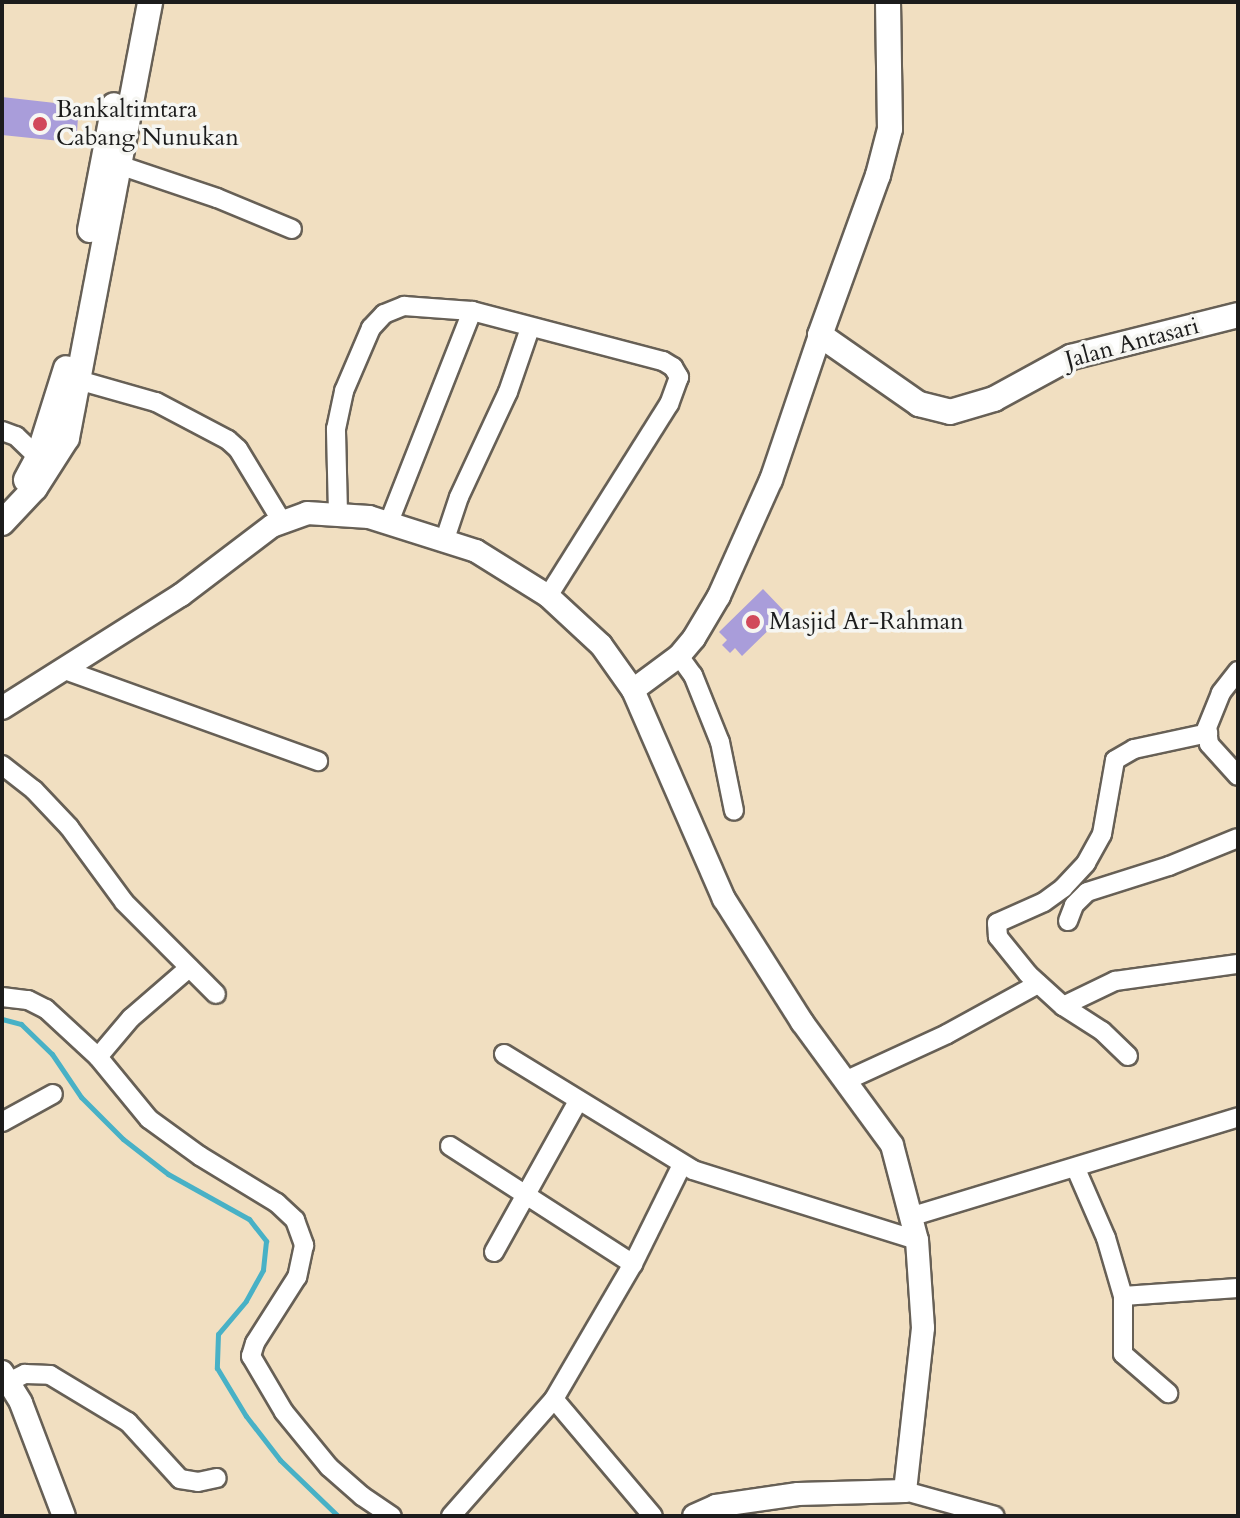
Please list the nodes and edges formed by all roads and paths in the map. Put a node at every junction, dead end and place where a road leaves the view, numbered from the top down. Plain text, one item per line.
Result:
1 (136, 2) edge
2 (150, 2) edge
3 (888, 2) edge
4 (110, 165) junction
5 (292, 229) dead end
6 (472, 311) junction
7 (1238, 315) edge
8 (530, 328) junction
9 (820, 335) junction
10 (78, 380) junction
11 (2, 431) edge
12 (38, 457) junction
13 (2, 505) edge
14 (338, 513) junction
15 (281, 520) junction
16 (389, 522) junction
17 (2, 523) edge
18 (445, 539) junction
19 (548, 596) junction
20 (679, 656) junction
21 (65, 670) junction
22 (1238, 671) edge
23 (633, 690) junction
24 (2, 708) edge
25 (1208, 733) junction
26 (318, 761) dead end
27 (2, 765) edge
28 (1238, 776) edge
29 (734, 811) dead end
30 (1238, 838) edge
31 (1068, 921) dead end
32 (1238, 964) edge
33 (189, 968) junction
34 (1038, 984) junction
35 (216, 994) dead end
36 (2, 997) edge
37 (1063, 1006) junction
38 (504, 1054) dead end
39 (1128, 1056) dead end
40 (98, 1057) junction
41 (845, 1081) junction
42 (53, 1094) dead end
43 (578, 1101) junction
44 (1238, 1117) edge
45 (2, 1122) edge
46 (450, 1146) dead end
47 (682, 1165) junction
48 (1076, 1169) junction
49 (525, 1195) junction
50 (913, 1216) junction
51 (917, 1240) junction
52 (494, 1252) dead end
53 (633, 1264) junction
54 (1238, 1288) edge
55 (1123, 1296) junction
56 (6, 1377) edge
57 (1168, 1393) dead end
58 (554, 1399) junction
59 (217, 1478) dead end
60 (905, 1491) junction
61 (725, 1510) edge
62 (64, 1516) edge
63 (392, 1516) edge
64 (451, 1516) edge
65 (653, 1516) edge
66 (694, 1516) edge
67 (995, 1516) edge

1 - 4 main road
2 - 4 main road
3 - 9 main road
4 - 5 street
4 - 10 main road
4 - 12 main road
6 - 8 street
6 - 14 street
6 - 16 street
7 - 9 main road, Jalan Antasari
8 - 18 street
8 - 19 street
9 - 20 street
10 - 15 street
10 - 17 main road
11 - 12 street
12 - 13 main road
14 - 15 street
14 - 16 street
15 - 21 street
16 - 18 street
18 - 19 street
19 - 23 street
20 - 23 street
20 - 29 street
21 - 24 street
21 - 26 street
22 - 25 street
23 - 41 street
25 - 28 street
25 - 34 street
27 - 33 street
30 - 31 street
32 - 37 street
33 - 35 street
33 - 40 street
34 - 37 street
34 - 41 street
36 - 40 street
37 - 39 street
38 - 43 street
40 - 63 street
41 - 50 street
42 - 45 street
43 - 47 street
43 - 49 street
44 - 48 street
46 - 49 street
47 - 51 street
47 - 53 street
48 - 50 street
48 - 55 street
49 - 52 street
49 - 53 street
50 - 51 street
51 - 60 street
53 - 58 street
54 - 55 street
55 - 57 street
56 - 59 street
56 - 62 street
58 - 64 street
58 - 65 street
60 - 61 street
60 - 67 street
61 - 66 street

